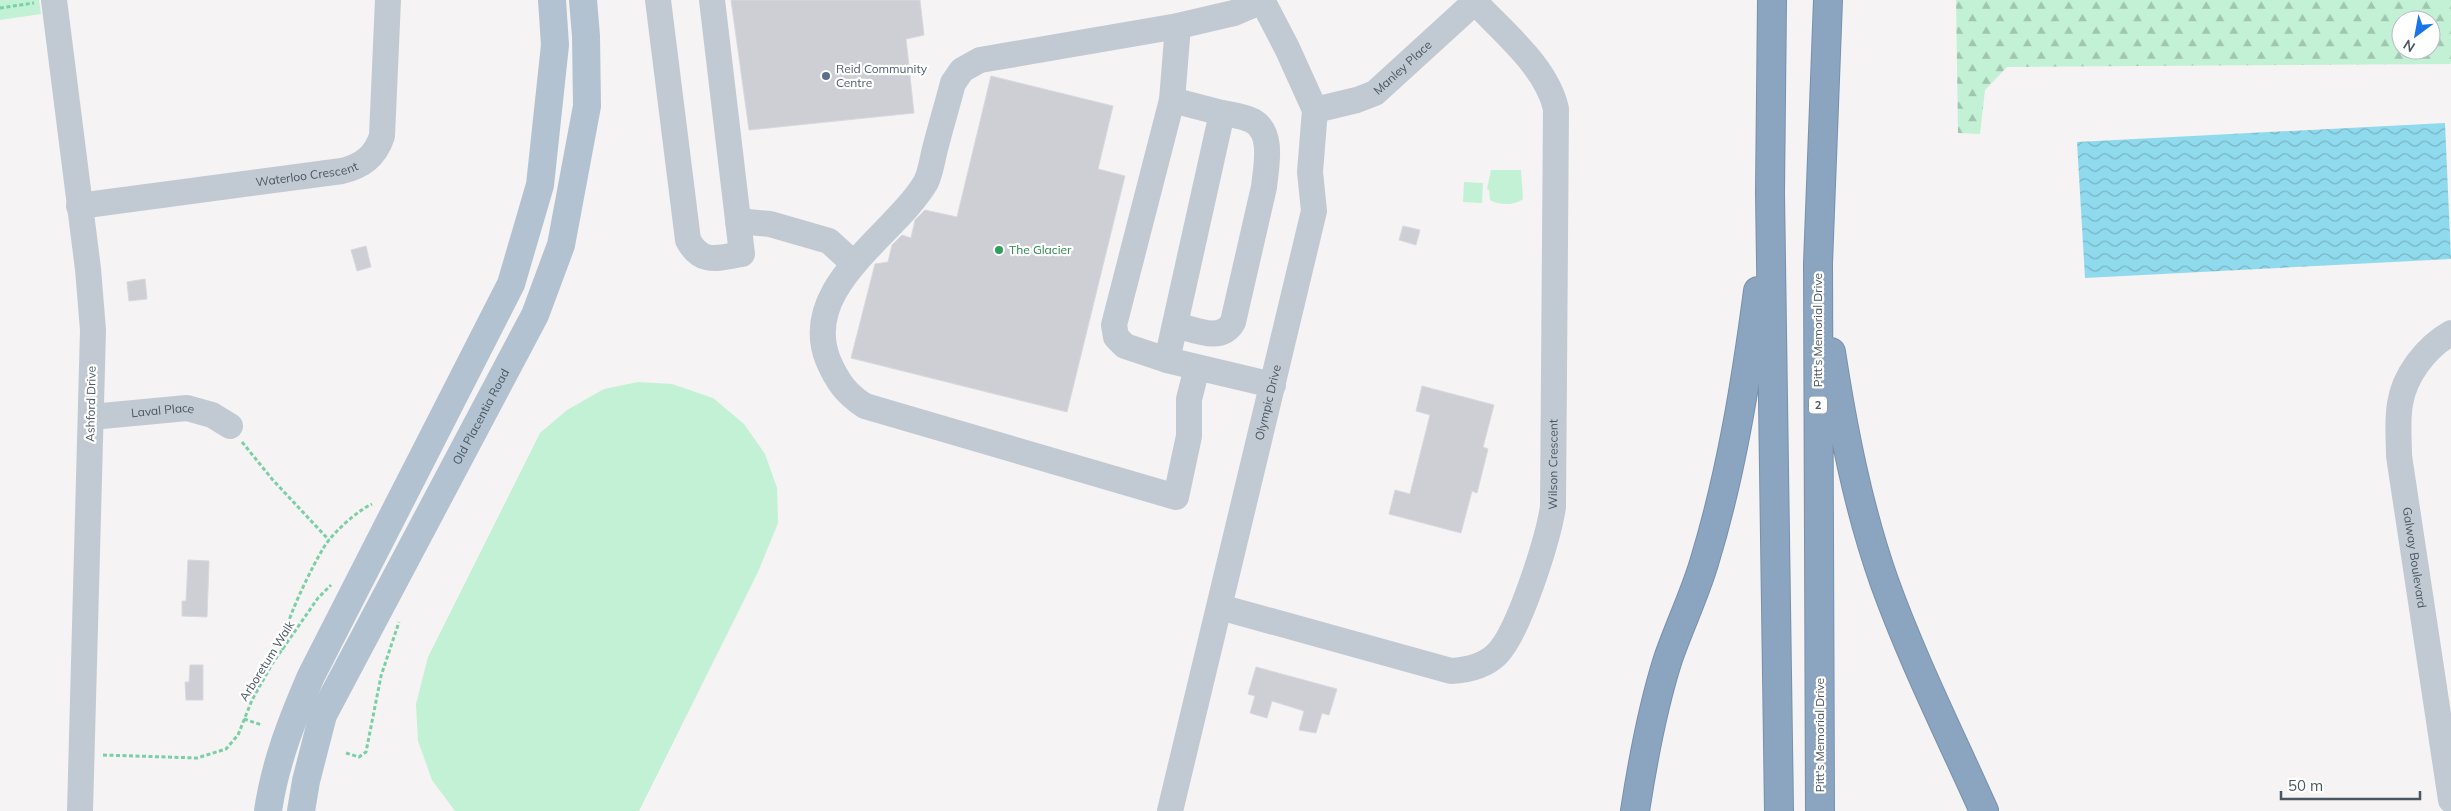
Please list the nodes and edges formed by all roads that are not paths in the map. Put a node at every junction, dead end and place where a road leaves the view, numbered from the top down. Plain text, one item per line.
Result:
1 (55, 0) edge
2 (388, 0) edge
3 (552, 0) edge
4 (583, 0) edge
5 (658, 0) edge
6 (712, 0) edge
7 (1772, 0) edge
8 (1828, 0) edge
9 (1262, 1) edge
10 (1476, 1) edge
11 (1178, 26) junction
12 (1172, 100) junction
13 (1315, 110) junction
14 (1222, 113) junction
15 (1770, 193) junction
16 (79, 206) junction
17 (738, 221) junction
18 (853, 263) junction
19 (1818, 264) junction
20 (1175, 325) junction
21 (2451, 333) edge
22 (1168, 360) junction
23 (1197, 368) junction
24 (1273, 385) junction
25 (91, 417) junction
26 (230, 426) road end
27 (1220, 607) junction
28 (2451, 800) edge
29 (80, 811) edge
30 (268, 811) edge
31 (301, 811) edge
32 (1170, 811) edge
33 (1636, 811) edge
34 (1779, 811) edge
35 (1820, 811) edge
36 (1984, 811) edge

1 - 16 street, Ashford Drive
2 - 16 street, Waterloo Crescent
3 - 30 main road
4 - 31 main road, Old Placentia Road
5 - 17 street
6 - 17 street
7 - 15 highway
8 - 19 highway, Pitt's Memorial Drive / 2
9 - 11 street
9 - 13 street, Olympic Drive
10 - 13 street, Manley Place
10 - 27 street, Wilson Crescent
11 - 12 street
11 - 18 street
12 - 14 street
12 - 22 street
13 - 24 street, Olympic Drive
14 - 20 street
14 - 20 street
15 - 33 highway
15 - 34 highway
16 - 25 street, Ashford Drive
17 - 18 street
18 - 23 street
19 - 35 highway, Pitt's Memorial Drive / 2
19 - 36 highway
20 - 22 street
21 - 28 street, Galway Boulevard
22 - 23 street
23 - 24 street
24 - 27 street, Olympic Drive
25 - 26 street, Laval Place
25 - 29 street, Ashford Drive
27 - 32 street, Olympic Drive

